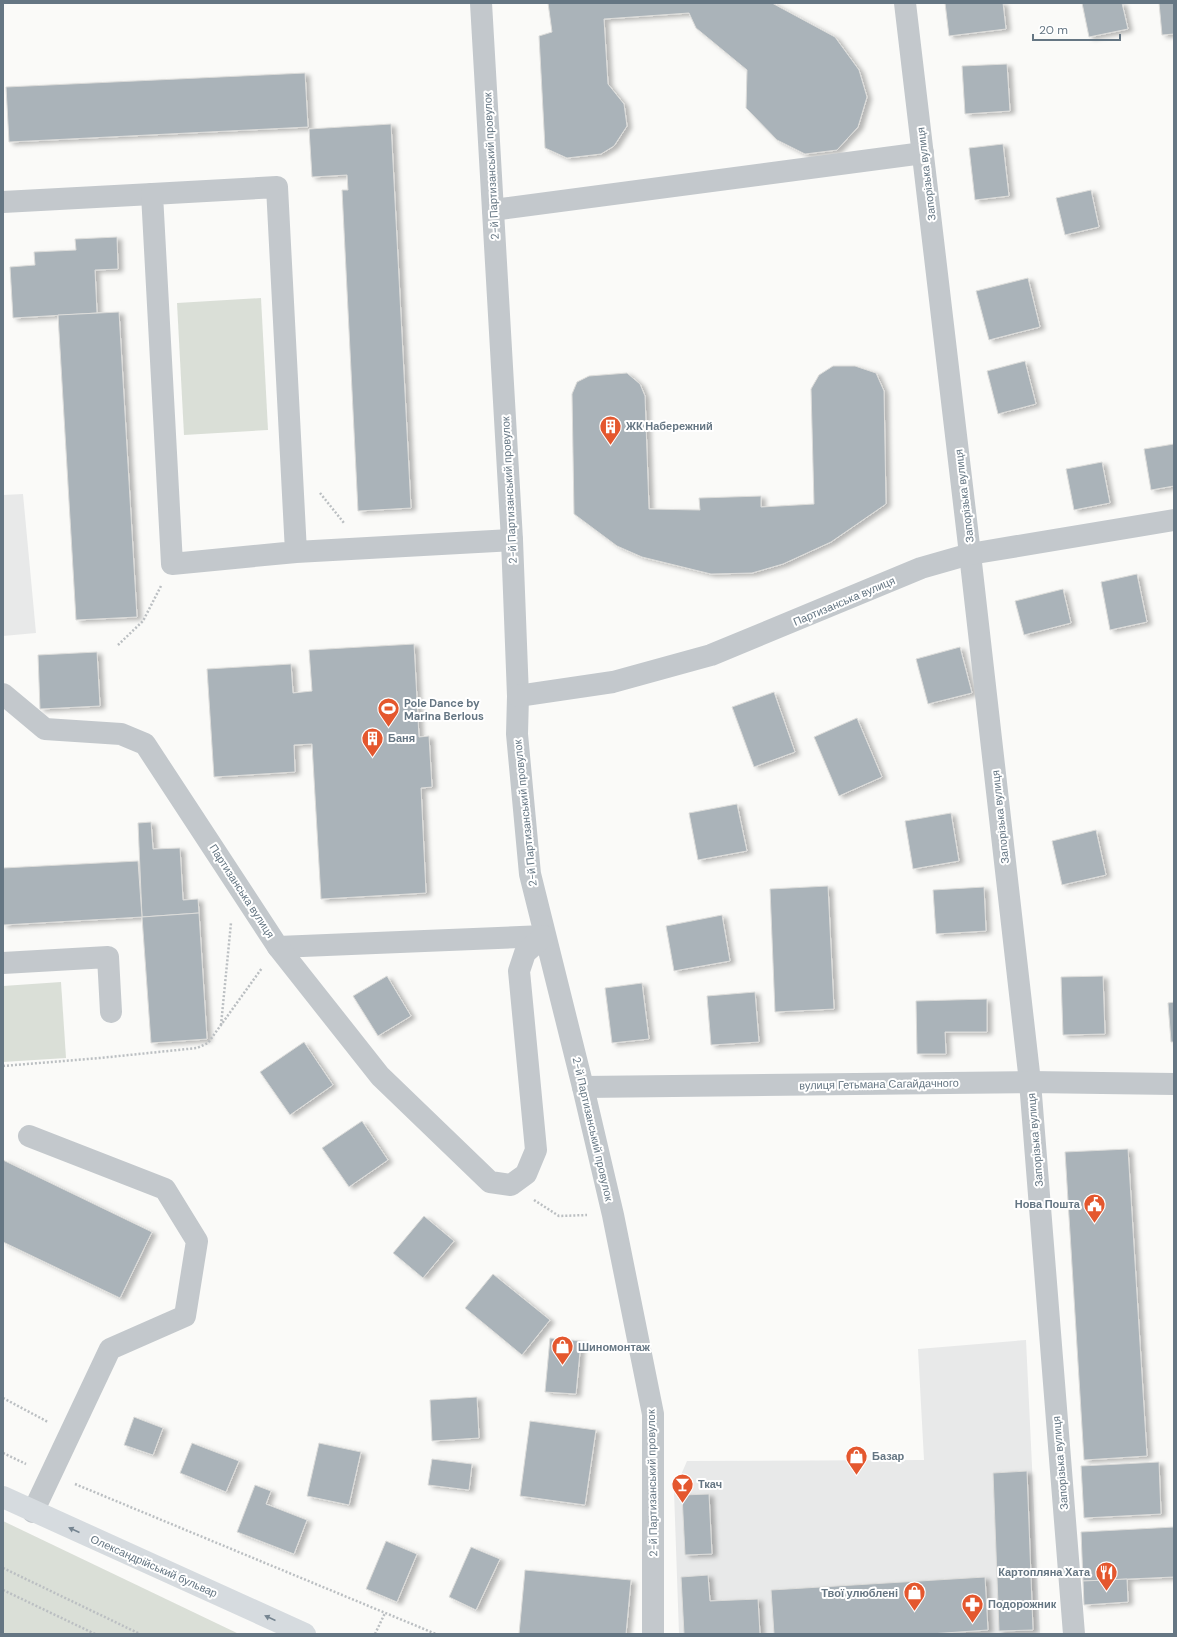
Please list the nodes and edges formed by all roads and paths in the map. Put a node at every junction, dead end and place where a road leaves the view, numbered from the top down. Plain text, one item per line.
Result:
1 (481, 3) edge
2 (905, 3) edge
3 (923, 153) junction
4 (152, 194) junction
5 (3, 202) edge
6 (493, 210) junction
7 (291, 458) junction
8 (1174, 520) edge
9 (512, 540) junction
10 (365, 548) junction
11 (296, 552) junction
12 (970, 554) junction
13 (172, 564) junction
14 (118, 645) dead end
15 (3, 694) edge
16 (518, 696) junction
17 (235, 881) junction
18 (544, 936) junction
19 (278, 947) junction
20 (3, 963) edge
21 (111, 1012) dead end
22 (220, 1026) junction
23 (3, 1066) edge
24 (1030, 1082) junction
25 (1174, 1084) edge
26 (584, 1087) junction
27 (29, 1136) dead end
28 (511, 1186) junction
29 (613, 1215) junction
30 (3, 1398) edge
31 (70, 1433) junction
32 (3, 1453) edge
33 (51, 1474) junction
34 (3, 1497) edge
35 (33, 1512) junction
36 (3, 1568) edge
37 (3, 1590) edge
38 (385, 1613) junction
39 (95, 1634) edge
40 (140, 1634) edge
41 (305, 1634) edge
42 (375, 1634) edge
43 (436, 1634) edge
44 (653, 1634) edge
45 (1074, 1634) edge

1 - 6 street, 2-й Партизанський провулок
2 - 3 street, Запорізька вулиця
3 - 6 street
3 - 12 street, Запорізька вулиця
4 - 5 street
4 - 7 street
4 - 13 street
6 - 9 street, 2-й Партизанський провулок
7 - 10 path
7 - 11 street
8 - 12 street, Партизанська вулиця
9 - 10 street
9 - 16 street, 2-й Партизанський провулок
10 - 11 street
11 - 13 street
12 - 16 street, Партизанська вулиця
12 - 24 street, Запорізька вулиця
13 - 14 path
15 - 17 street, Партизанська вулиця
16 - 18 street, 2-й Партизанський провулок
17 - 19 street, Партизанська вулиця
17 - 22 path
18 - 19 street, Партизанська вулиця
18 - 26 street, 2-й Партизанський провулок
18 - 28 street
19 - 22 path
19 - 28 street
20 - 21 street
22 - 23 path
24 - 25 street, вулиця Гетьмана Сагайдачного
24 - 26 street, вулиця Гетьмана Сагайдачного
24 - 45 street, Запорізька вулиця
26 - 29 street, 2-й Партизанський провулок
27 - 31 street
28 - 29 path
29 - 44 street, 2-й Партизанський провулок
30 - 31 path
31 - 33 street
32 - 33 path
33 - 35 street
33 - 38 path
34 - 35 main road, Олександрійський бульвар
41 -> 35 main road, Олександрійський бульвар
36 - 40 path
37 - 39 path
38 - 42 path
38 - 43 path

